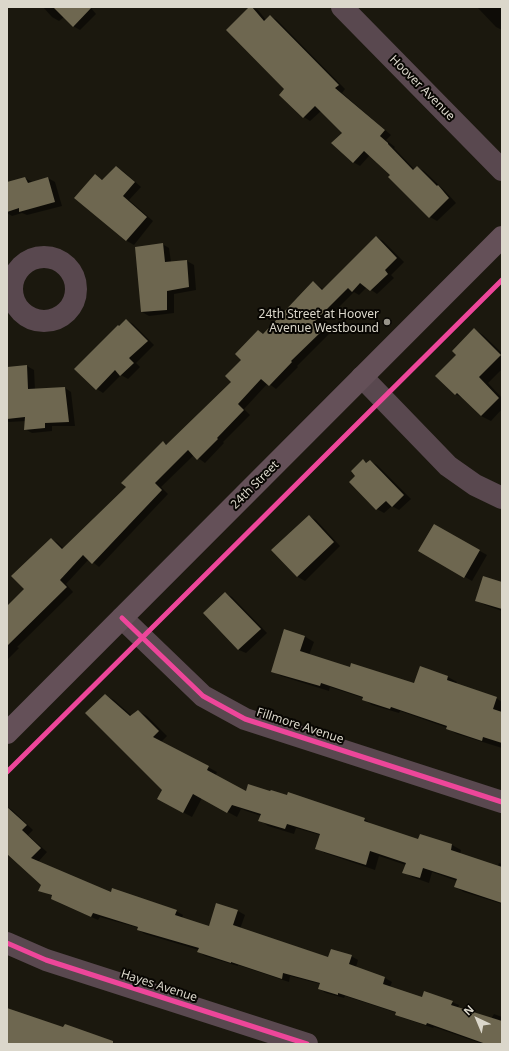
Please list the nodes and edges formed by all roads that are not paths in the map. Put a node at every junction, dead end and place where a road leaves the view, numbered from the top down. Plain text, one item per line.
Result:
1 (342, 7) edge
2 (502, 170) edge
3 (502, 237) edge
4 (362, 377) junction
5 (502, 498) edge
6 (122, 618) junction
7 (7, 733) edge
8 (502, 802) edge
9 (7, 943) edge
10 (307, 1044) edge

1 - 2 street, Hoover Avenue
3 - 4 main road, 24th Street
4 - 5 street
4 - 6 main road, 24th Street
6 - 7 main road, 24th Street
6 - 8 street, Fillmore Avenue
9 - 10 street, Hayes Avenue

